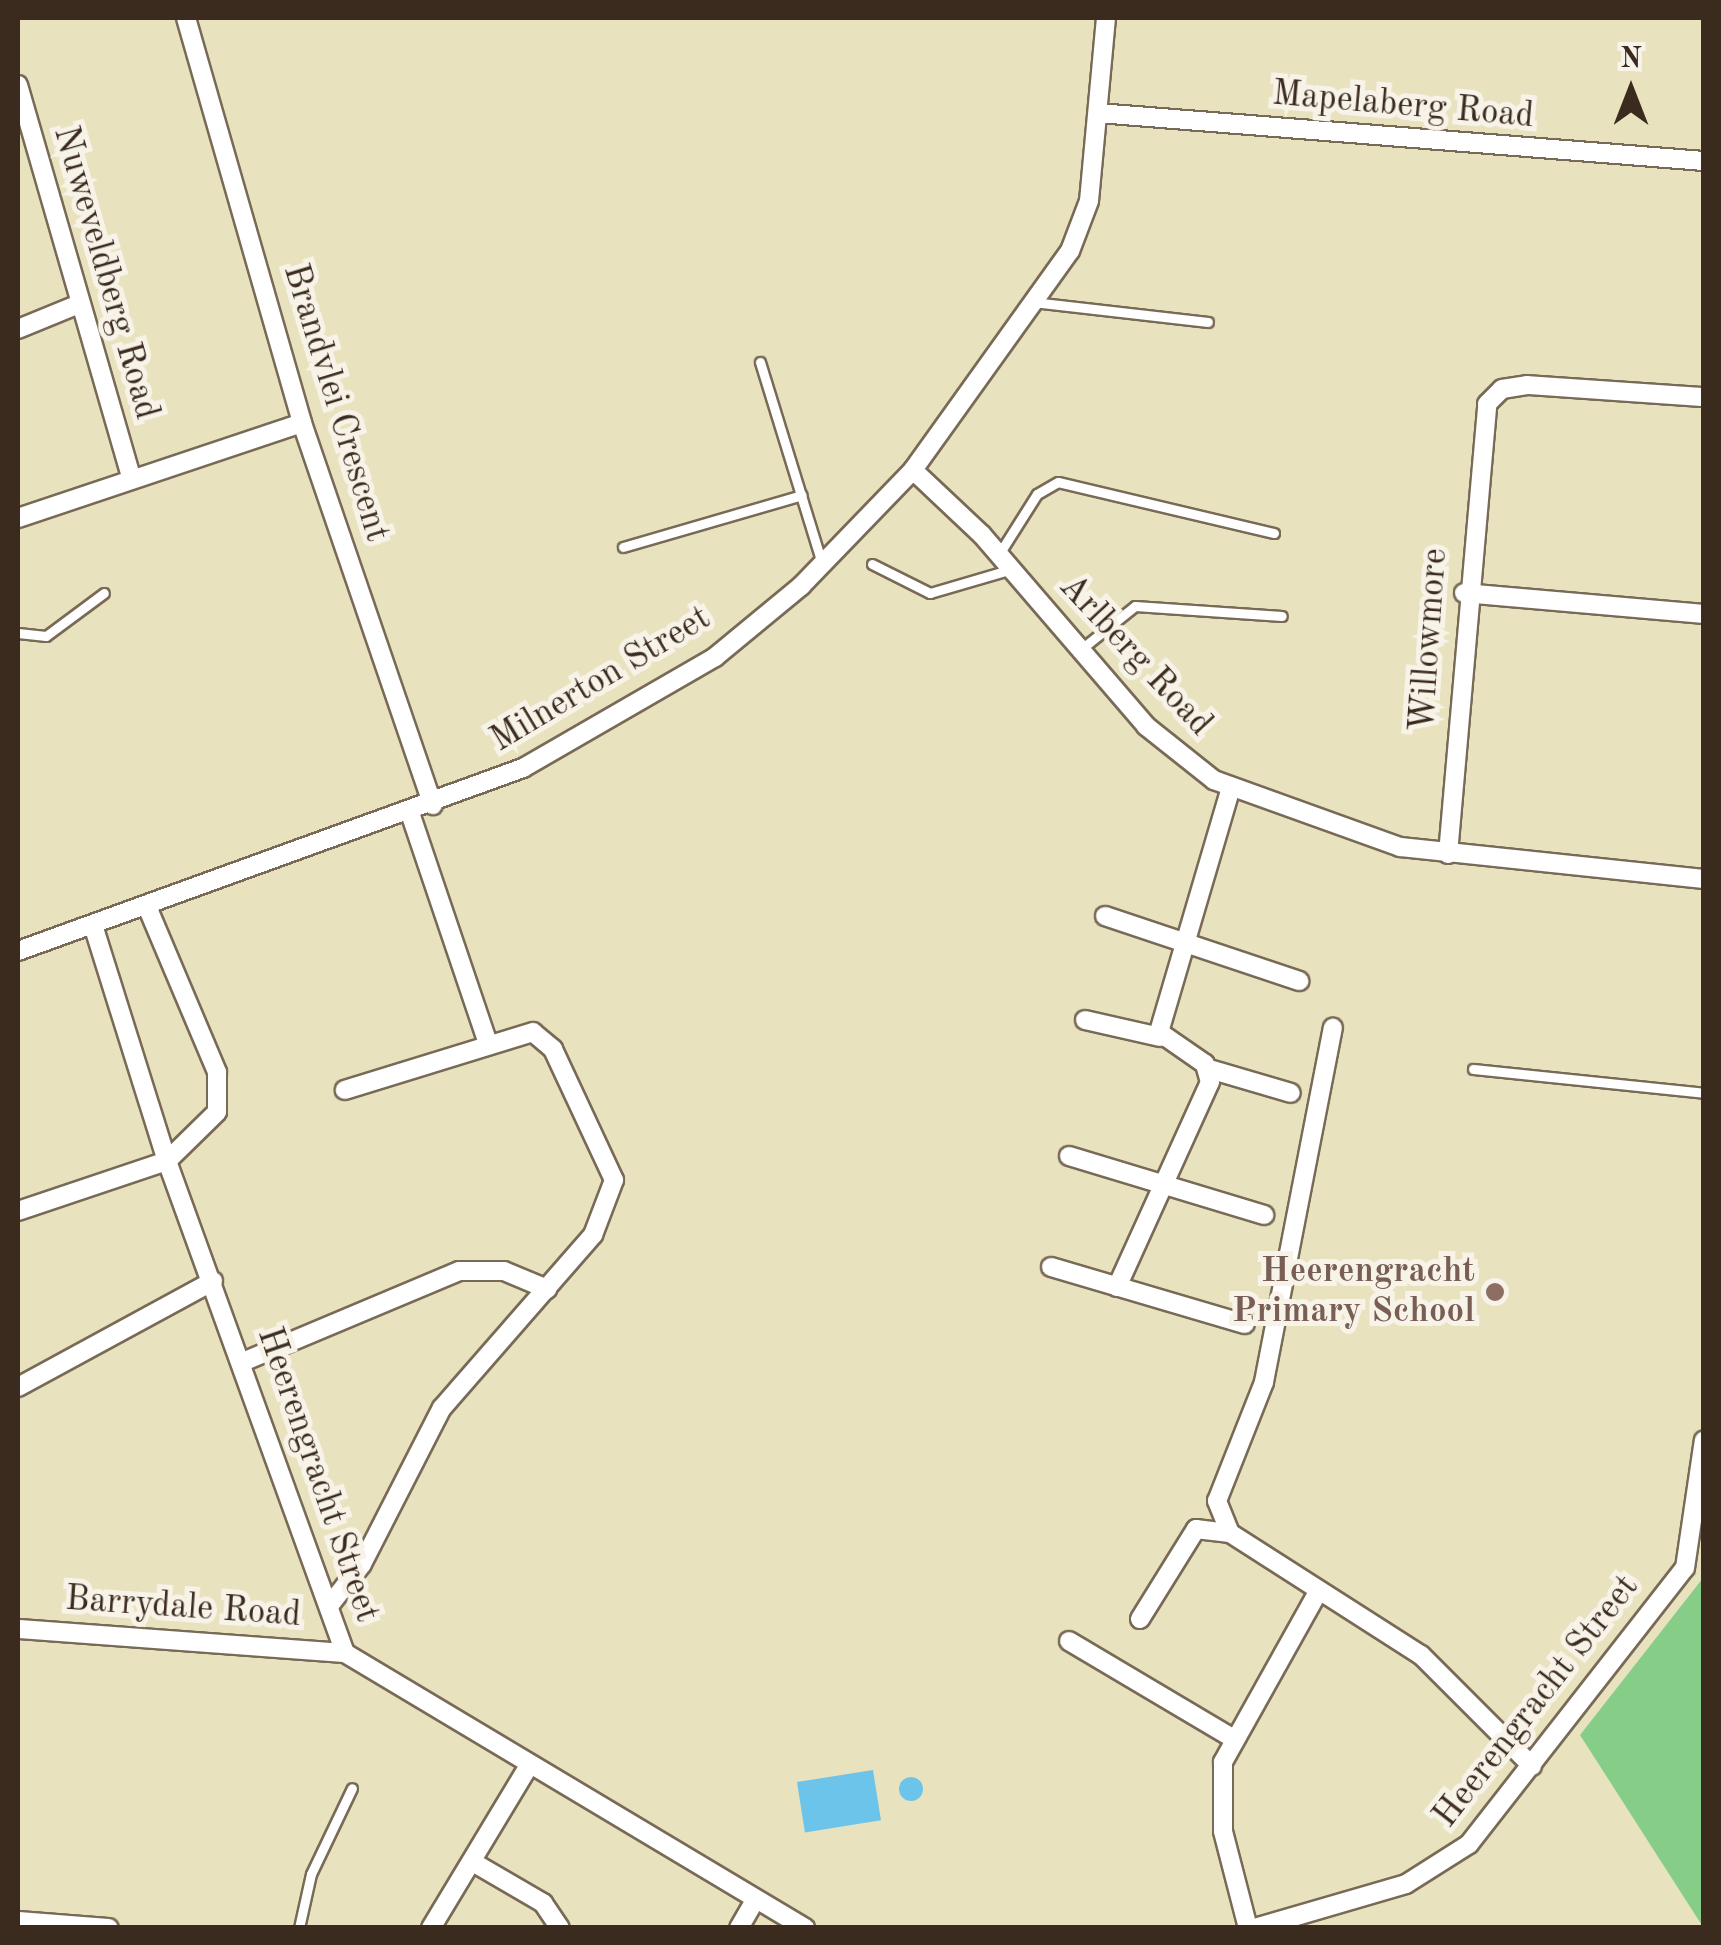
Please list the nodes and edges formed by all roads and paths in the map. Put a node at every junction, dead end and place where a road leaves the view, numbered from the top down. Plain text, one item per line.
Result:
1 (186, 18) edge
2 (1106, 18) edge
3 (18, 85) edge
4 (1098, 113) junction
5 (23, 128) edge
6 (1704, 161) edge
7 (1032, 302) junction
8 (79, 304) junction
9 (1208, 322) dead end
10 (18, 329) edge
11 (760, 362) dead end
12 (1704, 398) edge
13 (302, 423) junction
14 (913, 470) junction
15 (132, 479) junction
16 (802, 495) junction
17 (18, 518) edge
18 (1274, 533) dead end
19 (623, 547) dead end
20 (999, 554) junction
21 (872, 564) dead end
22 (823, 565) junction
23 (1012, 569) junction
24 (104, 593) dead end
25 (1464, 593) junction
26 (1704, 614) edge
27 (1282, 616) dead end
28 (18, 633) edge
29 (1080, 650) junction
30 (1231, 788) junction
31 (433, 805) junction
32 (410, 813) junction
33 (1448, 854) junction
34 (1704, 878) edge
35 (147, 906) junction
36 (1105, 916) dead end
37 (93, 925) junction
38 (1185, 942) junction
39 (18, 951) edge
40 (1299, 980) dead end
41 (1084, 1020) dead end
42 (1333, 1028) dead end
43 (1160, 1037) junction
44 (487, 1041) junction
45 (1208, 1068) junction
46 (1472, 1068) dead end
47 (345, 1090) dead end
48 (1291, 1093) dead end
49 (1704, 1093) edge
50 (1069, 1156) dead end
51 (167, 1161) junction
52 (1164, 1185) junction
53 (18, 1211) edge
54 (1264, 1215) dead end
55 (1051, 1267) dead end
56 (213, 1281) junction
57 (1117, 1286) junction
58 (546, 1289) junction
59 (1245, 1324) dead end
60 (245, 1361) junction
61 (18, 1387) edge
62 (1704, 1440) edge
63 (1230, 1532) junction
64 (1318, 1592) junction
65 (330, 1606) junction
66 (1140, 1619) dead end
67 (18, 1629) edge
68 (1069, 1641) dead end
69 (345, 1652) junction
70 (1234, 1739) junction
71 (1532, 1766) junction
72 (528, 1767) junction
73 (352, 1788) dead end
74 (476, 1864) junction
75 (755, 1900) junction
76 (18, 1920) edge
77 (108, 1928) edge
78 (299, 1928) edge
79 (431, 1928) edge
80 (560, 1928) edge
81 (740, 1928) edge
82 (805, 1928) edge
83 (1251, 1928) edge

1 - 13 street, Brandvlei Crescent
2 - 4 street, Milnerton Street
3 - 5 street, Nuweveldberg Road
4 - 6 street, Mapelaberg Road
4 - 7 street, Milnerton Street
5 - 8 street, Nuweveldberg Road
7 - 9 lane
7 - 14 street, Milnerton Street
8 - 10 street
8 - 15 street, Nuweveldberg Road
11 - 16 lane
12 - 25 street, Willowmore
13 - 15 street
13 - 31 street, Brandvlei Crescent
14 - 20 street, Arlberg Road
14 - 22 street, Milnerton Street
15 - 17 street
16 - 19 lane
16 - 22 lane
18 - 20 lane
20 - 23 street, Arlberg Road
21 - 23 lane
22 - 31 street, Milnerton Street
23 - 29 street, Arlberg Road
24 - 28 lane
25 - 26 street
25 - 33 street, Willowmore
27 - 29 lane
29 - 30 street, Arlberg Road
30 - 33 street, Arlberg Road
30 - 38 street
31 - 32 street, Milnerton Street
32 - 35 street, Milnerton Street
32 - 44 street
33 - 34 street, Arlberg Road
35 - 37 street, Milnerton Street
35 - 51 street
36 - 38 street
37 - 39 street, Milnerton Street
37 - 51 street, Heerengracht Street
38 - 40 street
38 - 43 street
41 - 43 street
42 - 63 street
43 - 45 street
44 - 47 street
44 - 58 street
45 - 48 street
45 - 52 street
46 - 49 lane
50 - 52 street
51 - 53 street
51 - 56 street, Heerengracht Street
52 - 54 street
52 - 57 street
55 - 57 street
56 - 60 street, Heerengracht Street
56 - 61 street
57 - 59 street
58 - 60 street
58 - 65 street
60 - 65 street, Heerengracht Street
62 - 71 street, Heerengracht Street
63 - 64 street
63 - 66 street
64 - 70 street
64 - 71 street
65 - 69 street, Heerengracht Street
67 - 69 street, Barrydale Road
68 - 70 street
69 - 72 street, Heerengracht Street
70 - 83 street
71 - 83 street, Heerengracht Street
72 - 74 street
72 - 75 street, Heerengracht Street
73 - 78 lane
74 - 79 street
74 - 80 street
75 - 81 street
75 - 82 street, Heerengracht Street
76 - 77 street

